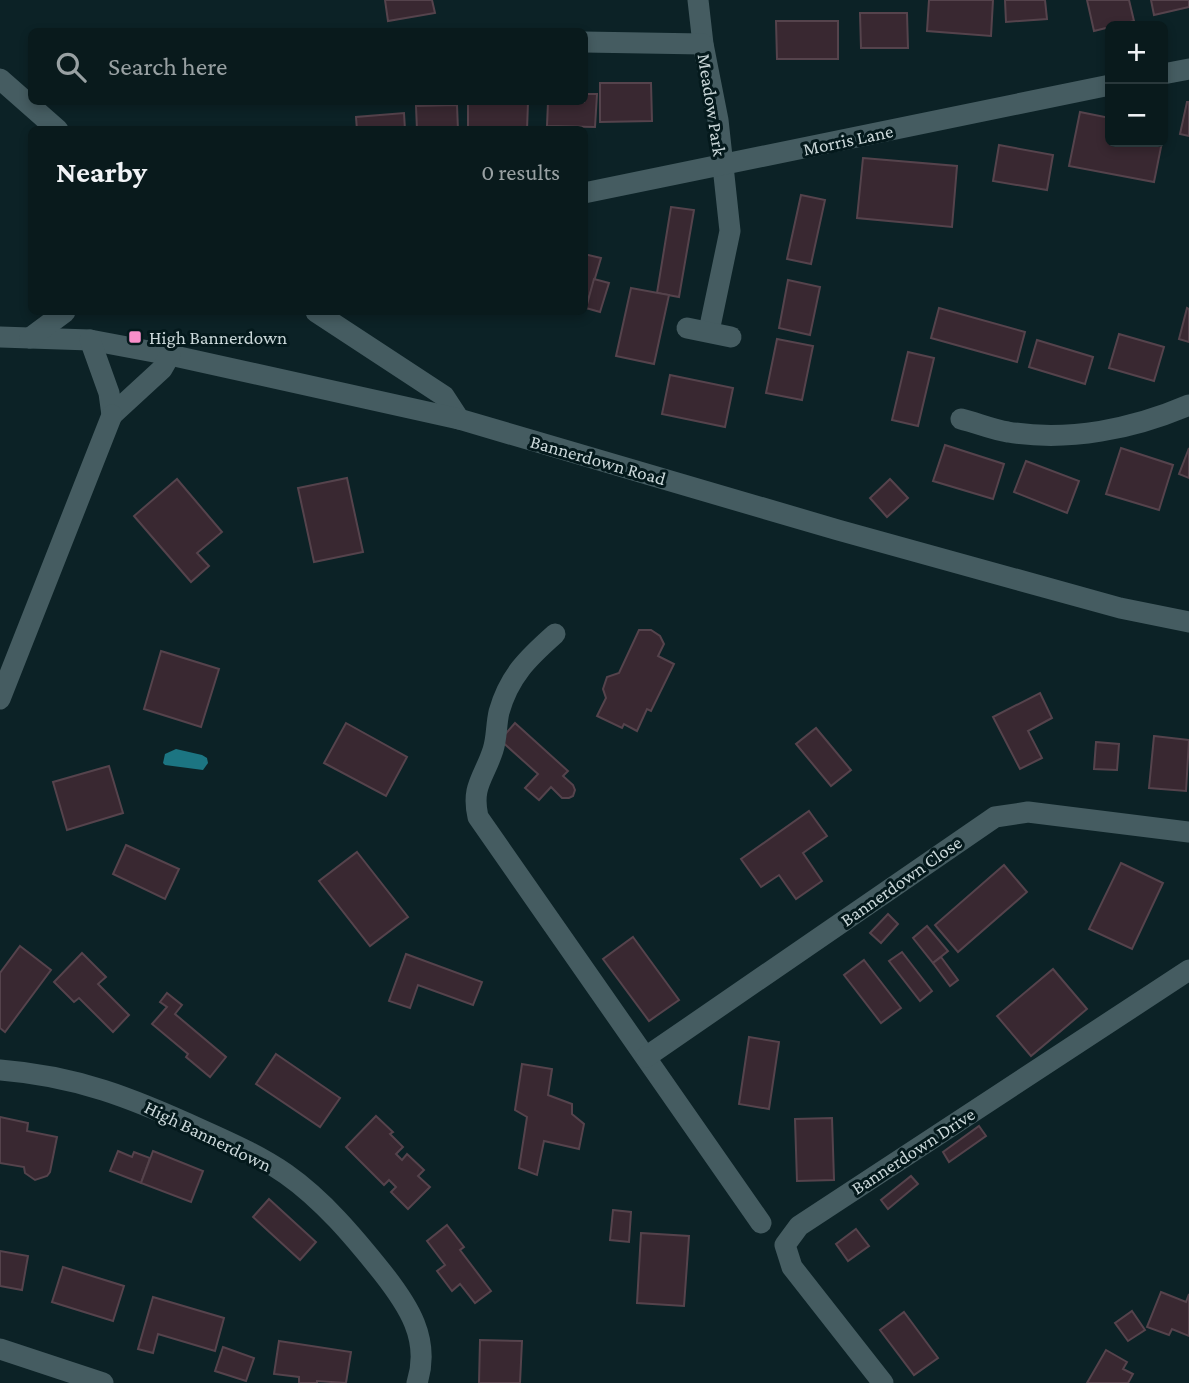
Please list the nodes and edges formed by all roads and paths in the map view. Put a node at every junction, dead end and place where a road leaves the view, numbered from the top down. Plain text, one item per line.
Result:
1 (698, 0) edge
2 (588, 42) edge
3 (703, 44) junction
4 (1189, 69) edge
5 (1168, 73) edge
6 (0, 79) edge
7 (1105, 86) edge
8 (28, 104) edge
9 (30, 105) edge
10 (53, 126) edge
11 (721, 166) junction
12 (588, 192) edge
13 (61, 315) edge
14 (321, 315) edge
15 (687, 328) dead end
16 (709, 331) junction
17 (0, 337) edge
18 (731, 337) dead end
19 (30, 338) junction
20 (90, 340) junction
21 (170, 355) junction
22 (1189, 405) edge
23 (113, 415) junction
24 (459, 419) junction
25 (961, 419) dead end
26 (1189, 622) edge
27 (555, 634) dead end
28 (0, 699) edge
29 (1189, 832) edge
30 (1189, 970) edge
31 (646, 1057) junction
32 (0, 1070) edge
33 (761, 1223) dead end
34 (0, 1349) edge
35 (103, 1383) edge
36 (417, 1383) edge
37 (883, 1383) edge

1 - 3 street, Meadow Park
2 - 3 street, Meadow Park
3 - 11 street, Meadow Park
4 - 5 street
6 - 8 street
7 - 11 street, Morris Lane
9 - 10 street
11 - 12 street, Morris Lane
11 - 16 street, Meadow Park
13 - 19 street
14 - 24 street
15 - 16 street
16 - 18 street
17 - 19 street, Bannerdown Road
19 - 20 street, Bannerdown Road
20 - 21 street, Bannerdown Road
20 - 23 street
21 - 23 street
21 - 24 street, Bannerdown Road
22 - 25 street
23 - 28 street
24 - 26 street, Bannerdown Road
27 - 31 street
29 - 31 street, Bannerdown Close
30 - 37 street, Bannerdown Drive
31 - 33 street
32 - 36 street, High Bannerdown
34 - 35 street

